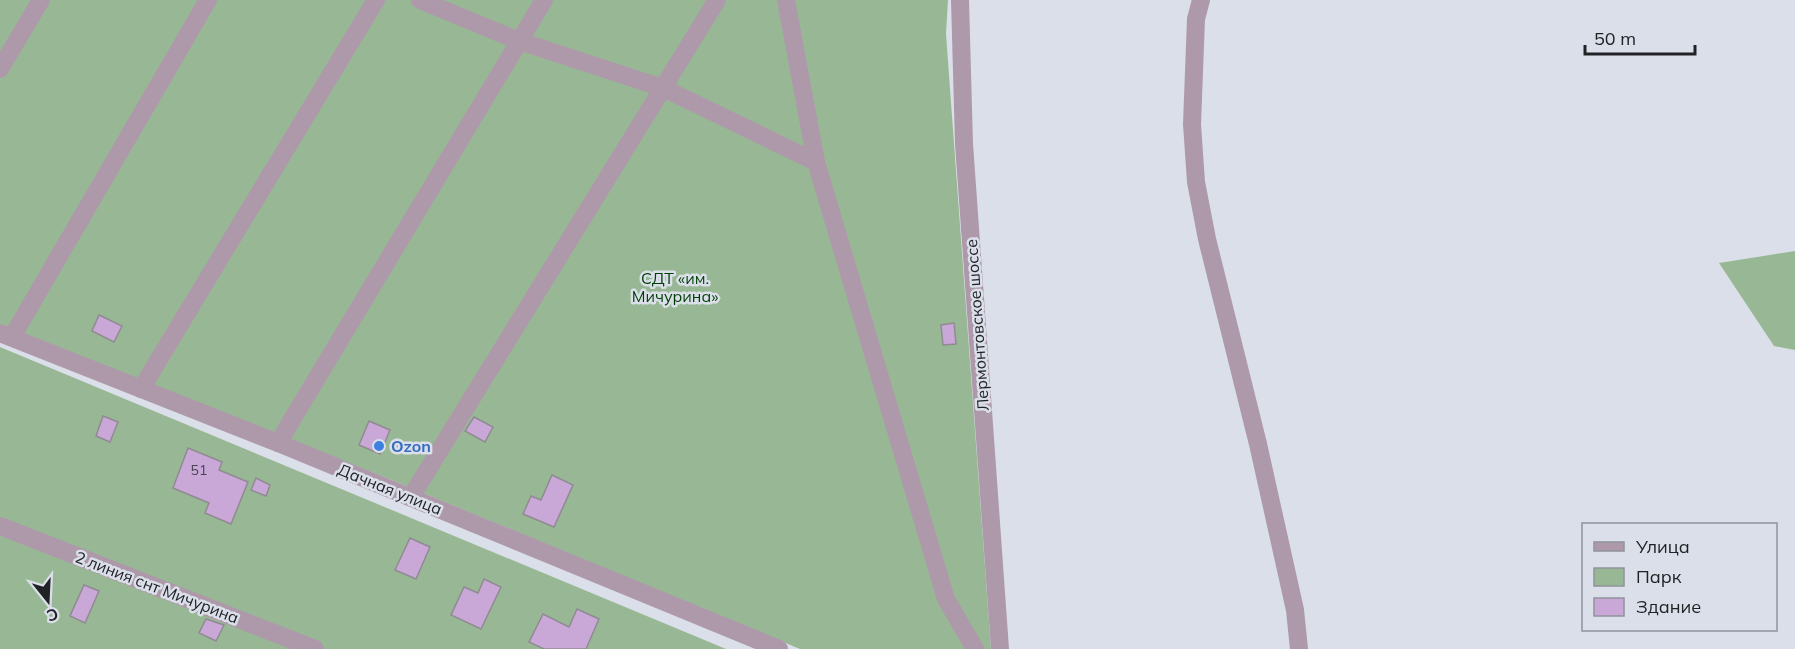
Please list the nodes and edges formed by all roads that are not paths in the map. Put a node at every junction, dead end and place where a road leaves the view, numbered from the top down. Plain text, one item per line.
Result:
1 (41, 0) edge
2 (208, 0) edge
3 (376, 0) edge
4 (420, 0) edge
5 (544, 0) edge
6 (717, 0) edge
7 (786, 0) edge
8 (960, 0) edge
9 (1201, 0) edge
10 (519, 41) junction
11 (0, 69) edge
12 (663, 88) junction
13 (816, 162) junction
14 (6, 335) edge
15 (141, 389) junction
16 (278, 443) junction
17 (411, 497) junction
18 (0, 526) edge
19 (315, 649) edge
20 (779, 649) edge
21 (975, 649) edge
22 (1000, 649) edge
23 (1299, 649) edge

1 - 11 street
2 - 14 street
3 - 15 street
4 - 10 street
5 - 10 street
6 - 12 street
7 - 13 street
8 - 22 street, Лермонтовское шоссе
9 - 23 street
10 - 12 street
10 - 16 street
12 - 13 street
12 - 17 street
13 - 21 street
14 - 15 street, Дачная улица
15 - 16 street, Дачная улица
16 - 17 street, Дачная улица
17 - 20 street, Дачная улица
18 - 19 street, 2 линия снт Мичурина

